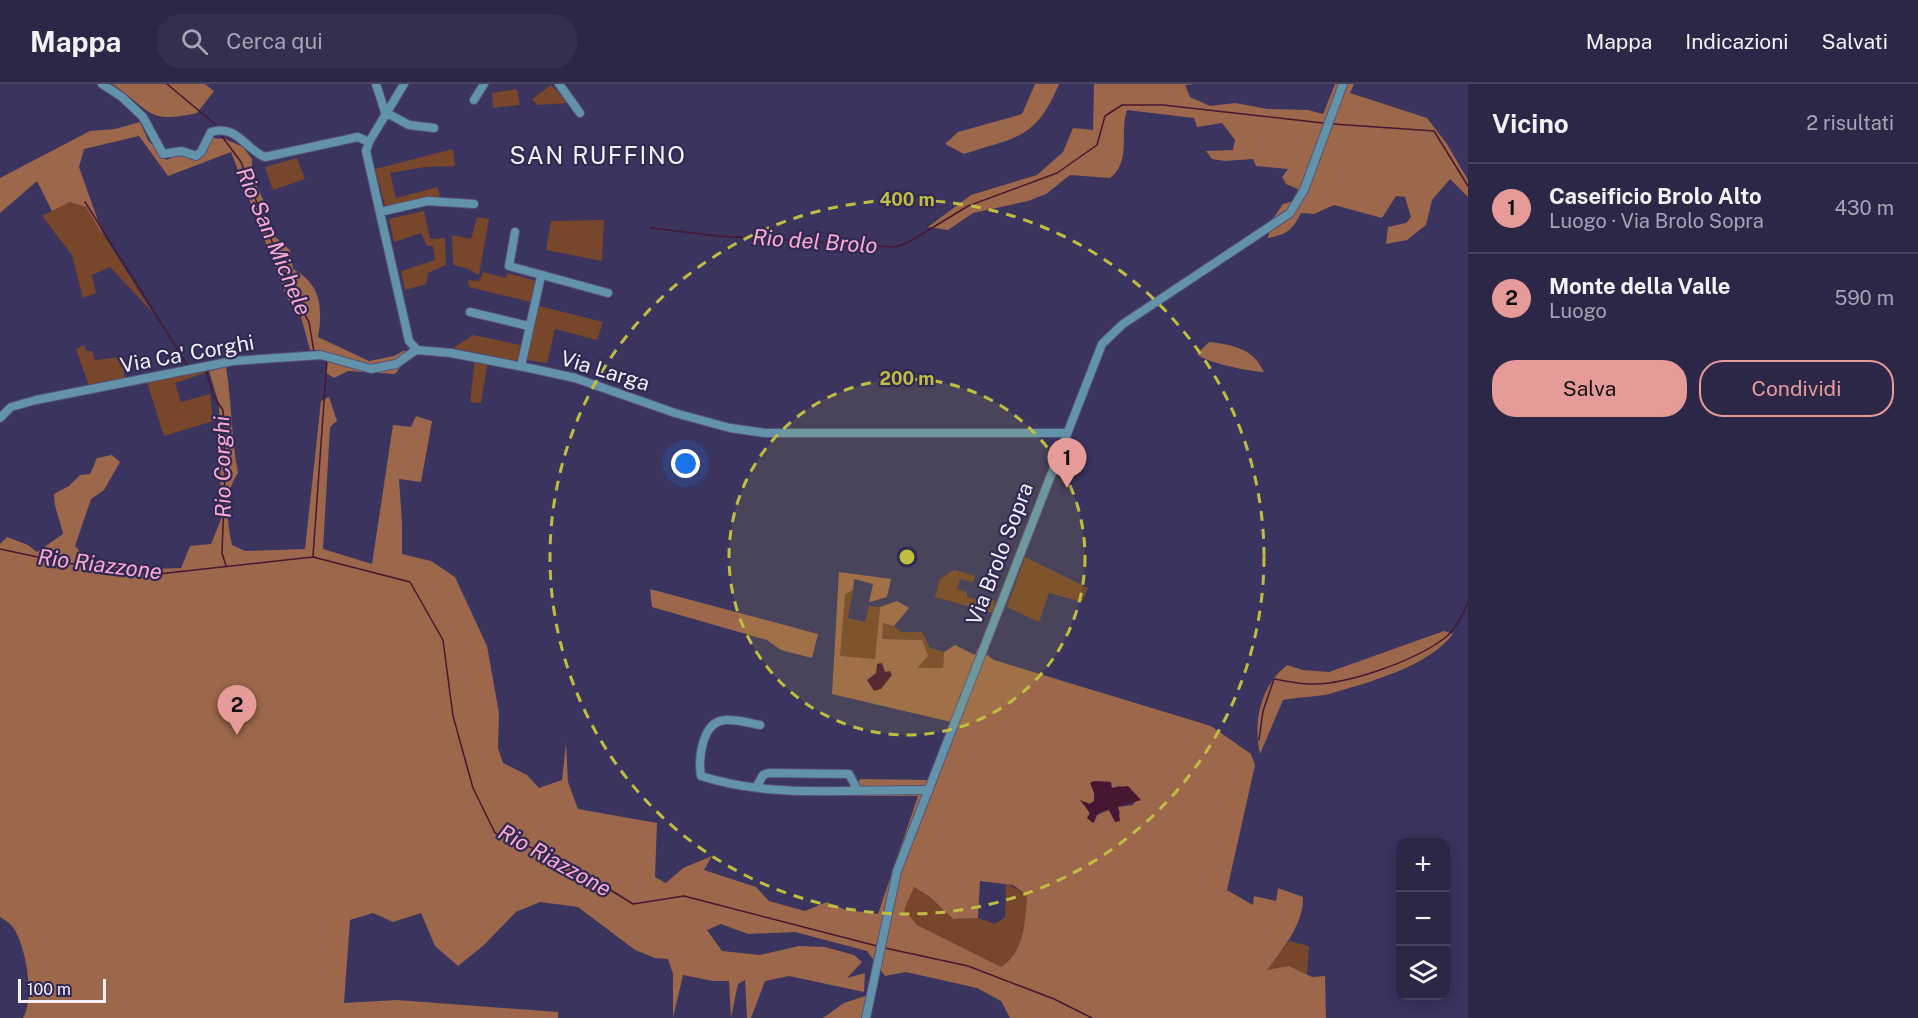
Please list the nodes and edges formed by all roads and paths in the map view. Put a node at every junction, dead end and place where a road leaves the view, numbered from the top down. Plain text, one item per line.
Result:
1 (102, 84) edge
2 (376, 84) edge
3 (404, 84) edge
4 (484, 84) edge
5 (559, 84) edge
6 (1343, 84) edge
7 (474, 100) dead end
8 (580, 113) dead end
9 (388, 114) junction
10 (434, 128) dead end
11 (369, 142) junction
12 (474, 204) dead end
13 (380, 212) junction
14 (515, 232) dead end
15 (541, 276) junction
16 (608, 293) dead end
17 (470, 312) dead end
18 (529, 326) junction
19 (416, 350) junction
20 (520, 366) junction
21 (0, 418) edge
22 (1066, 433) junction
23 (760, 725) dead end
24 (757, 786) junction
25 (929, 790) junction
26 (858, 791) junction
27 (866, 1018) edge

1 - 11 street
2 - 9 street
3 - 9 street
4 - 7 street
5 - 8 street
6 - 22 street, Via Brolo Sopra
9 - 10 street
9 - 11 street
11 - 13 street
12 - 13 street
13 - 19 street
14 - 15 street
15 - 16 street
15 - 18 street
17 - 18 street
18 - 20 street
19 - 20 street, Via Larga
19 - 21 street, Via Ca' Corghi
20 - 22 street, Via Larga
22 - 25 street, Via Brolo Sopra
23 - 24 street
24 - 26 street
24 - 26 street
25 - 26 street
25 - 27 street, Via Brolo Sopra

